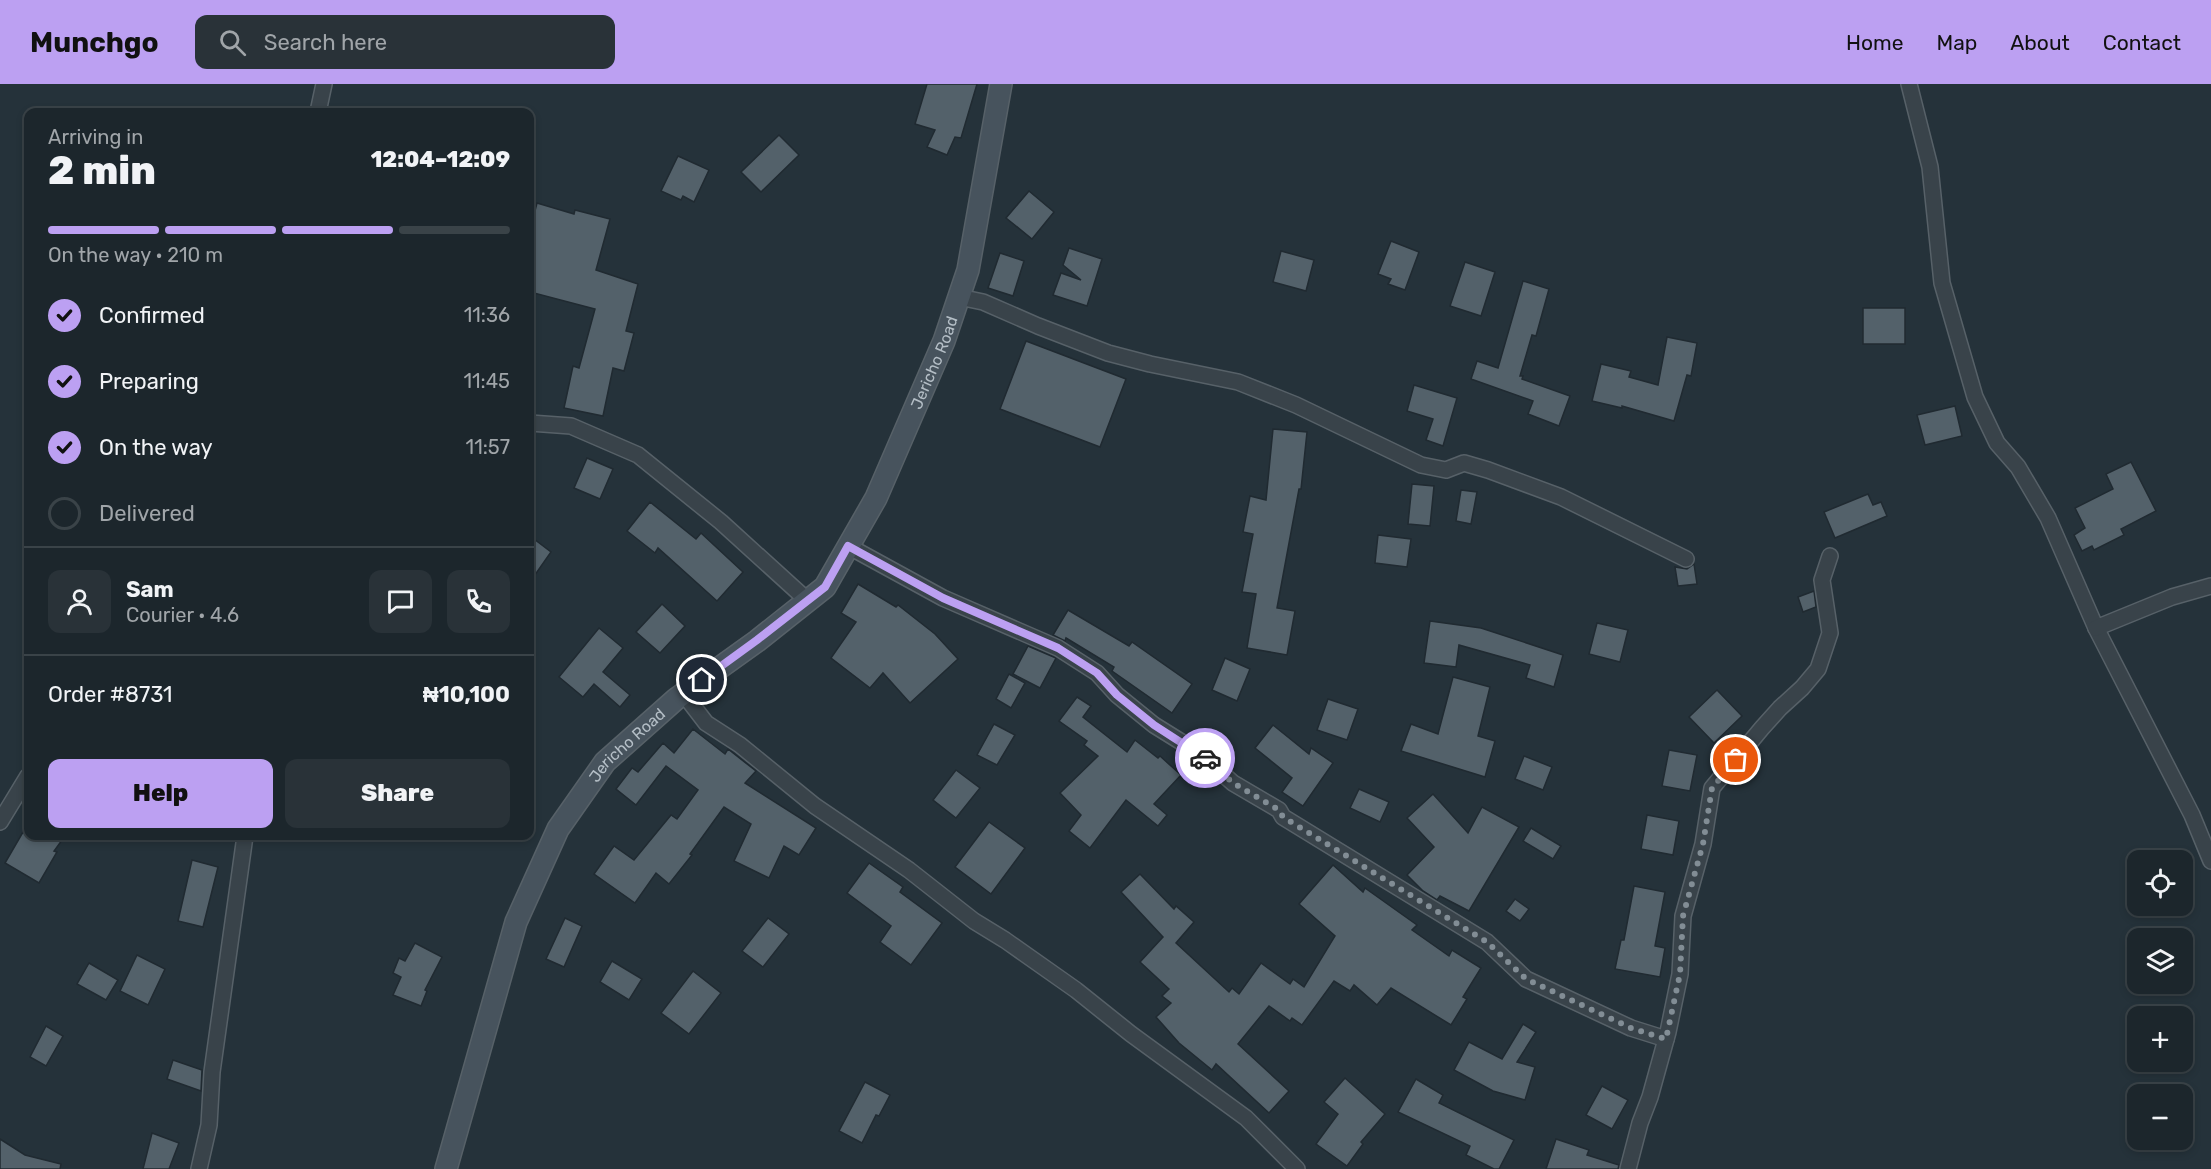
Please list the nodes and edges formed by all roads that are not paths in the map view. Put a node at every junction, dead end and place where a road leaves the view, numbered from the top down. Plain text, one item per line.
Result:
1 (324, 84) edge
2 (1002, 84) edge
3 (1909, 84) edge
4 (319, 108) edge
5 (959, 297) junction
6 (534, 423) edge
7 (848, 546) junction
8 (1830, 556) dead end
9 (1686, 559) dead end
10 (2211, 586) edge
11 (808, 601) junction
12 (2096, 628) junction
13 (683, 693) junction
14 (24, 783) edge
15 (0, 822) edge
16 (244, 840) edge
17 (2211, 861) edge
18 (1666, 1039) junction
19 (199, 1169) edge
20 (446, 1169) edge
21 (1297, 1169) edge
22 (1628, 1169) edge

1 - 4 street
2 - 5 street, Jericho Road
3 - 12 street
5 - 7 street, Jericho Road
5 - 9 street
6 - 11 street
7 - 11 street, Jericho Road
7 - 18 street
8 - 18 street
10 - 12 street
11 - 13 street, Jericho Road
12 - 17 street
13 - 20 street, Jericho Road
13 - 21 street
14 - 15 street
16 - 19 street
18 - 22 street

